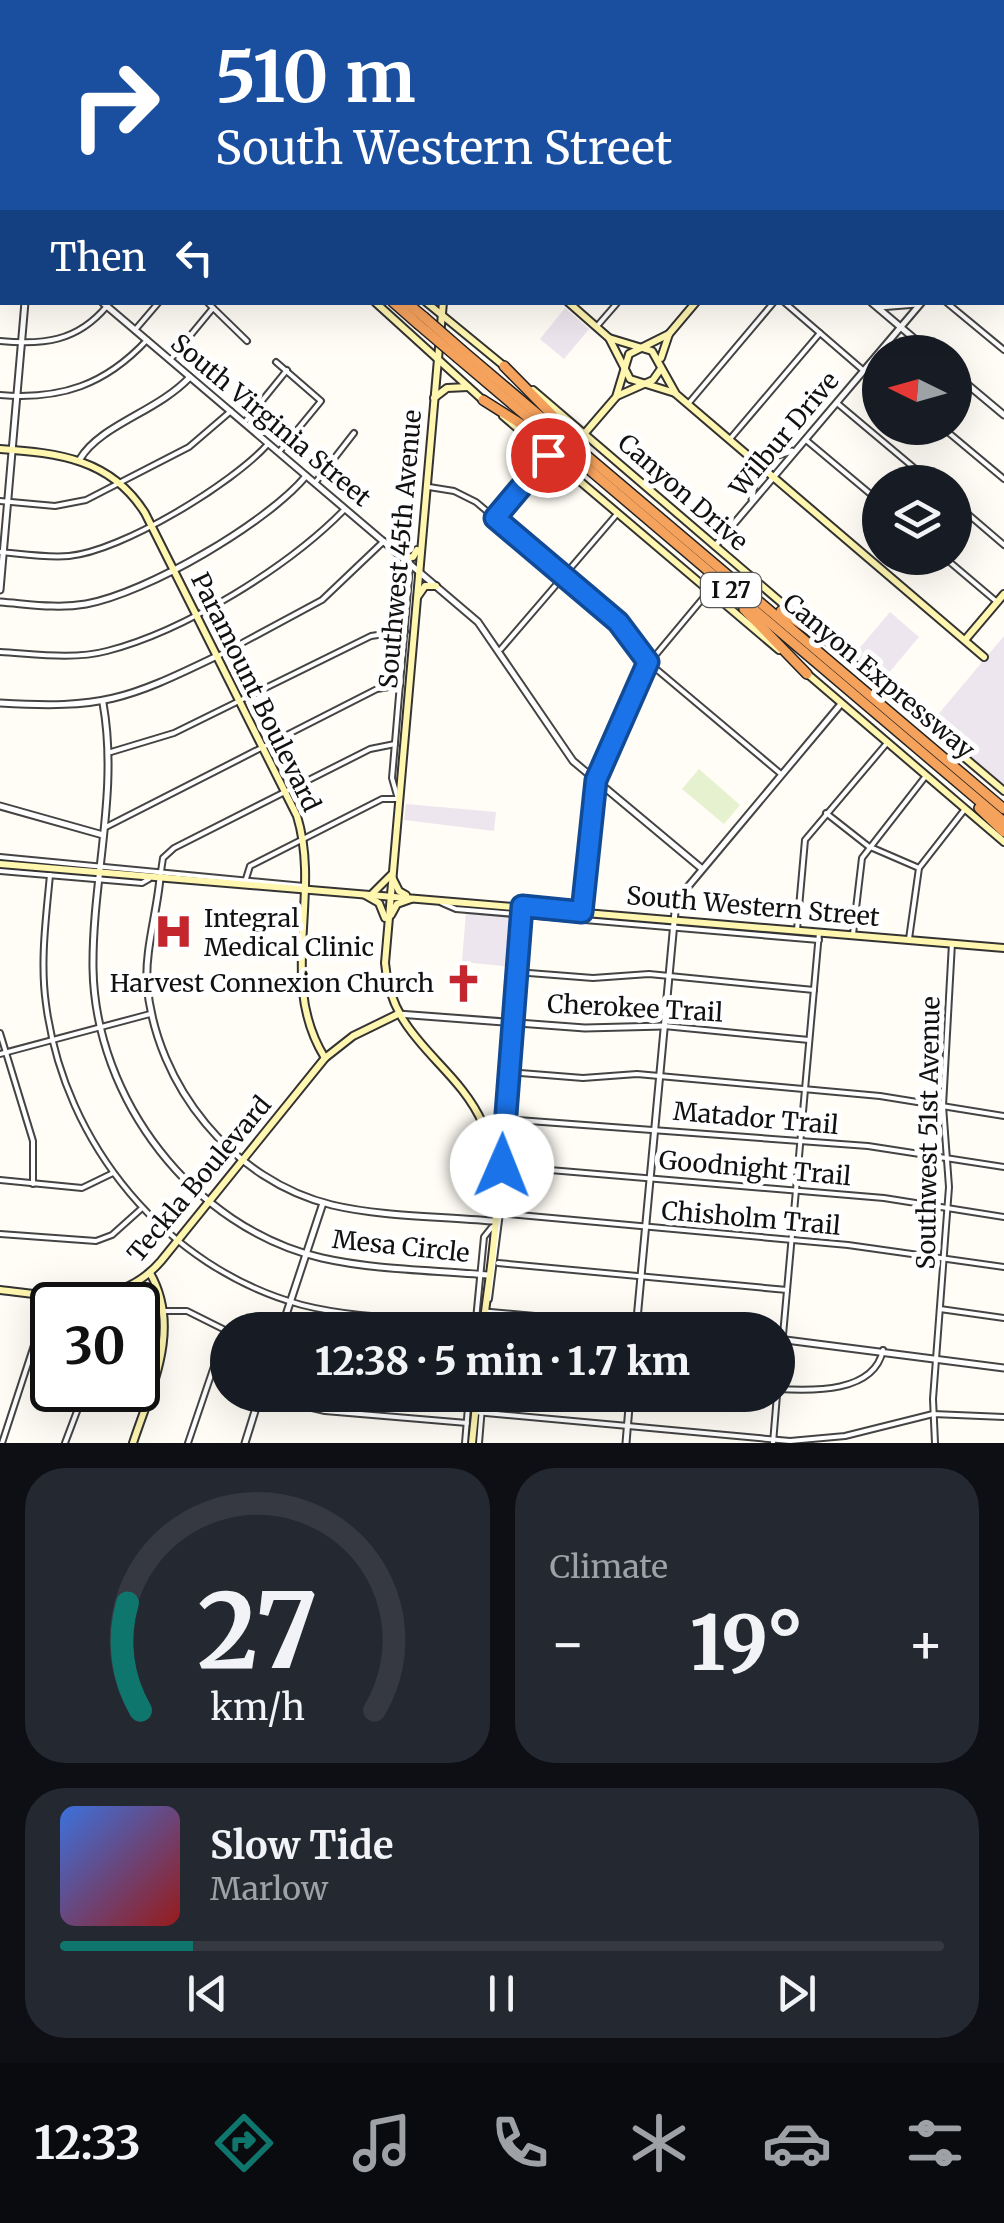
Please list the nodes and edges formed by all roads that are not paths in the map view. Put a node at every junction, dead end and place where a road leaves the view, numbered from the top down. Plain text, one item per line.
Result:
1 (25, 305) edge
2 (104, 305) edge
3 (106, 305) edge
4 (156, 305) edge
5 (210, 305) edge
6 (378, 305) edge
7 (397, 305) edge
8 (408, 305) edge
9 (426, 305) edge
10 (430, 305) edge
11 (442, 305) edge
12 (571, 305) edge
13 (615, 305) edge
14 (694, 305) edge
15 (771, 305) edge
16 (787, 305) edge
17 (875, 305) edge
18 (880, 305) edge
19 (915, 305) edge
20 (919, 305) edge
21 (950, 305) edge
22 (213, 308) junction
23 (442, 314) junction
24 (421, 321) junction
25 (597, 327) junction
26 (901, 328) junction
27 (135, 330) junction
28 (461, 330) junction
29 (820, 333) junction
30 (670, 334) junction
31 (895, 335) edge
32 (909, 335) edge
33 (609, 338) junction
34 (416, 339) junction
35 (147, 340) junction
36 (0, 341) edge
37 (246, 341) dead end
38 (22, 343) junction
39 (640, 348) junction
40 (1004, 350) edge
41 (461, 355) junction
42 (437, 357) junction
43 (170, 360) junction
44 (276, 362) dead end
45 (862, 365) edge
46 (504, 366) junction
47 (624, 366) junction
48 (660, 366) junction
49 (446, 367) junction
50 (287, 370) junction
51 (862, 373) edge
52 (190, 377) junction
53 (644, 384) junction
54 (468, 387) junction
55 (972, 388) edge
56 (0, 394) edge
57 (676, 394) junction
58 (17, 396) junction
59 (616, 397) junction
60 (433, 398) junction
61 (483, 400) junction
62 (837, 402) junction
63 (688, 404) junction
64 (231, 412) junction
65 (1004, 415) edge
66 (244, 423) junction
67 (354, 433) dead end
68 (585, 434) junction
69 (730, 439) junction
70 (806, 440) junction
71 (268, 444) junction
72 (963, 445) edge
73 (800, 447) junction
74 (0, 449) edge
75 (12, 450) junction
76 (278, 452) junction
77 (566, 452) junction
78 (747, 454) junction
79 (548, 455) junction
80 (80, 459) junction
81 (911, 465) edge
82 (306, 476) junction
83 (612, 476) junction
84 (774, 476) junction
85 (1004, 479) edge
86 (118, 482) junction
87 (314, 483) junction
88 (425, 487) junction
89 (862, 487) edge
90 (4, 501) edge
91 (748, 508) junction
92 (345, 509) junction
93 (617, 514) junction
94 (972, 517) edge
95 (495, 518) junction
96 (150, 523) junction
97 (384, 541) junction
98 (420, 544) junction
99 (1004, 544) edge
100 (716, 546) junction
101 (2, 552) edge
102 (407, 561) junction
103 (697, 562) junction
104 (172, 567) junction
105 (418, 571) junction
106 (966, 575) edge
107 (564, 576) junction
108 (412, 586) junction
109 (436, 586) junction
110 (745, 588) junction
111 (0, 590) edge
112 (708, 592) junction
113 (1004, 594) edge
114 (415, 601) junction
115 (0, 602) edge
116 (997, 602) junction
117 (195, 612) junction
118 (405, 631) junction
119 (824, 639) junction
120 (966, 640) junction
121 (501, 649) junction
122 (0, 652) edge
123 (218, 656) junction
124 (984, 656) dead end
125 (648, 662) junction
126 (807, 674) junction
127 (400, 685) junction
128 (241, 702) junction
129 (0, 703) edge
130 (103, 704) junction
131 (842, 704) junction
132 (887, 742) junction
133 (395, 744) junction
134 (263, 746) junction
135 (110, 752) junction
136 (781, 774) junction
137 (926, 776) junction
138 (596, 780) junction
139 (954, 780) junction
140 (1004, 790) edge
141 (286, 791) junction
142 (398, 800) junction
143 (0, 806) edge
144 (1004, 806) edge
145 (966, 809) junction
146 (826, 813) junction
147 (1004, 822) edge
148 (104, 831) junction
149 (1004, 832) edge
150 (303, 839) junction
151 (1004, 842) edge
152 (868, 846) junction
153 (0, 864) edge
154 (701, 868) junction
155 (919, 868) junction
156 (100, 872) junction
157 (158, 875) junction
158 (392, 875) junction
159 (50, 876) junction
160 (245, 881) junction
161 (304, 888) junction
162 (365, 895) junction
163 (390, 896) junction
164 (413, 898) junction
165 (522, 911) junction
166 (582, 912) junction
167 (654, 922) junction
168 (387, 923) junction
169 (673, 924) junction
170 (802, 933) junction
171 (852, 934) junction
172 (819, 936) junction
173 (909, 939) junction
174 (952, 943) junction
175 (1004, 948) edge
176 (516, 972) junction
177 (668, 976) junction
178 (814, 990) junction
179 (153, 1013) junction
180 (398, 1014) junction
181 (512, 1022) junction
182 (664, 1026) junction
183 (102, 1027) junction
184 (0, 1033) edge
185 (53, 1040) junction
186 (810, 1040) junction
187 (2, 1054) edge
188 (325, 1058) junction
189 (507, 1072) junction
190 (660, 1076) junction
191 (805, 1090) junction
192 (942, 1106) junction
193 (1004, 1116) edge
194 (503, 1118) junction
195 (655, 1126) junction
196 (502, 1130) junction
197 (488, 1138) junction
198 (801, 1140) junction
199 (497, 1157) junction
200 (946, 1157) junction
201 (241, 1160) junction
202 (502, 1166) junction
203 (1004, 1166) edge
204 (113, 1173) junction
205 (650, 1176) junction
206 (0, 1180) edge
207 (33, 1184) junction
208 (796, 1189) junction
209 (208, 1202) junction
210 (323, 1202) junction
211 (948, 1208) junction
212 (141, 1209) junction
213 (1004, 1217) edge
214 (494, 1218) junction
215 (646, 1226) junction
216 (0, 1234) edge
217 (791, 1240) junction
218 (177, 1241) junction
219 (494, 1244) junction
220 (306, 1253) junction
221 (944, 1259) junction
222 (496, 1263) junction
223 (1004, 1268) edge
224 (150, 1273) junction
225 (484, 1274) junction
226 (641, 1276) junction
227 (139, 1282) edge
228 (155, 1282) edge
229 (0, 1290) edge
230 (787, 1290) junction
231 (30, 1293) edge
232 (160, 1298) edge
233 (290, 1301) junction
234 (940, 1308) junction
235 (164, 1311) junction
236 (287, 1312) edge
237 (361, 1312) edge
238 (482, 1312) edge
239 (482, 1312) edge
240 (486, 1312) edge
241 (638, 1312) edge
242 (784, 1312) edge
243 (1004, 1318) edge
244 (210, 1322) edge
245 (795, 1341) edge
246 (883, 1350) junction
247 (30, 1357) edge
248 (936, 1358) junction
249 (1004, 1368) edge
250 (210, 1380) edge
251 (795, 1391) edge
252 (77, 1412) edge
253 (255, 1412) edge
254 (336, 1412) edge
255 (471, 1412) edge
256 (478, 1412) joint
257 (629, 1412) edge
258 (776, 1412) edge
259 (933, 1414) junction
260 (1004, 1417) edge
261 (467, 1424) junction
262 (628, 1426) junction
263 (773, 1441) edge
264 (2, 1443) edge
265 (65, 1443) edge
266 (132, 1443) edge
267 (188, 1443) edge
268 (245, 1443) edge
269 (472, 1443) edge
270 (626, 1443) edge
271 (936, 1443) edge

1 - 38 street
2 - 38 street
3 - 27 street, South Virginia Street
4 - 27 street
5 - 22 street
6 - 34 main road
7 - 24 highway, Canyon Expressway / I 27
8 - 24 highway, Canyon Expressway / I 27
9 - 34 main road
10 - 23 main road, Canyon Drive
11 - 23 main road, Southwest 45th Avenue
12 - 25 main road
13 - 25 street
14 - 30 main road
15 - 63 street
16 - 29 street
17 - 26 street
18 - 19 street
20 - 26 street, Wilbur Drive
21 - 40 street
22 - 37 street
22 - 43 street
23 - 28 main road, Canyon Drive
23 - 42 main road, Southwest 45th Avenue
24 - 41 highway, Canyon Expressway / I 27, bridge
25 - 33 main road
26 - 31 street, Wilbur Drive
26 - 32 street
27 - 35 street, South Virginia Street
28 - 46 main road, Canyon Drive
28 - 49 main road
29 - 45 street
29 - 69 street
30 - 39 main road
30 - 48 main road
33 - 39 main road
33 - 47 main road
34 - 42 main road
35 - 43 street, South Virginia Street
35 - 58 street
36 - 38 street
38 - 58 street
39 - 47 main road
39 - 48 main road
41 - 77 highway, Canyon Expressway / I 27
41 - 83 highway, Canyon Expressway / I 27
42 - 49 main road
42 - 60 main road, Southwest 45th Avenue
43 - 52 street, South Virginia Street
44 - 50 street
46 - 68 main road, Canyon Drive
46 - 83 highway
47 - 53 main road
47 - 59 main road
48 - 53 main road
48 - 57 main road
49 - 54 main road
50 - 66 street
50 - 76 street
51 - 62 street, Wilbur Drive
52 - 64 street, South Virginia Street
52 - 80 street
53 - 57 main road
53 - 59 main road
54 - 60 main road
54 - 61 main road
55 - 65 street
56 - 58 street
57 - 63 main road
58 - 75 street
59 - 68 main road
60 - 88 main road, Southwest 45th Avenue
61 - 77 highway
61 - 79 main road
62 - 70 street, Wilbur Drive
62 - 81 street
63 - 69 main road
64 - 66 street, South Virginia Street
64 - 86 street
66 - 71 street, South Virginia Street
67 - 87 street
68 - 100 main road, Canyon Drive
69 - 78 main road
70 - 73 street, Wilbur Drive
70 - 89 street
71 - 76 street, South Virginia Street
71 - 96 street
72 - 85 street
73 - 78 street
73 - 84 street, Wilbur Drive
74 - 75 main road, Paramount Boulevard
75 - 80 main road, Paramount Boulevard
75 - 90 street
76 - 82 street, South Virginia Street
77 - 103 highway, Canyon Expressway / I 27
78 - 84 main road
78 - 91 street
79 - 93 main road
79 - 95 street
80 - 86 main road, Paramount Boulevard
82 - 87 street, South Virginia Street
82 - 104 street
83 - 110 highway, Canyon Expressway / I 27
84 - 91 street, Wilbur Drive
84 - 120 main road
86 - 90 street
86 - 96 main road, Paramount Boulevard
87 - 92 street, South Virginia Street
88 - 95 street
88 - 98 main road, Southwest 45th Avenue
90 - 101 street
91 - 100 street, Wilbur Drive
92 - 97 street, South Virginia Street
92 - 117 street
93 - 107 street
93 - 112 main road
94 - 99 street
95 - 107 street
96 - 101 street
96 - 104 main road, Paramount Boulevard
97 - 102 street, South Virginia Street
97 - 123 street
98 - 102 main road
98 - 105 main road, Southwest 45th Avenue
100 - 119 main road, Canyon Drive
101 - 111 street
102 - 105 street, South Virginia Street
102 - 108 street, Southwest 45th Avenue
103 - 126 highway
103 - 139 highway, Canyon Expressway / I 27
104 - 115 street
104 - 117 main road, Paramount Boulevard
105 - 108 main road, Southwest 45th Avenue
105 - 109 street, South Virginia Street
106 - 116 street
107 - 121 street
107 - 125 street
108 - 114 main road, Southwest 45th Avenue
108 - 118 street, Southwest 45th Avenue
109 - 114 main road
109 - 121 street, South Virginia Street
110 - 119 highway
110 - 144 highway, Canyon Expressway / I 27
112 - 125 street
112 - 126 main road
113 - 116 main road
114 - 142 main road, Southwest 45th Avenue
116 - 120 main road
117 - 122 street
117 - 123 main road, Paramount Boulevard
118 - 127 street, Southwest 45th Avenue
118 - 128 street
119 - 140 main road, Canyon Drive
120 - 124 main road
121 - 138 street, South Virginia Street
123 - 128 main road, Paramount Boulevard
123 - 130 street
125 - 136 street
125 - 138 street
126 - 131 main road
127 - 133 street, Southwest 45th Avenue
127 - 134 street
128 - 134 main road, Paramount Boulevard
128 - 135 street
129 - 130 street
130 - 135 street, Mesa Circle
131 - 132 main road
131 - 136 street
132 - 137 main road
132 - 146 street
133 - 141 street
133 - 142 street, Southwest 45th Avenue
134 - 141 main road, Paramount Boulevard
134 - 148 street
135 - 148 street, Mesa Circle
136 - 154 street
137 - 145 main road
137 - 152 street
138 - 154 street, South Virginia Street
138 - 166 street
139 - 147 highway, Canyon Expressway / I 27
139 - 149 highway
141 - 150 main road, Paramount Boulevard
141 - 157 street
142 - 150 street
142 - 158 main road, Southwest 45th Avenue
143 - 148 street
145 - 151 main road
145 - 155 street
146 - 152 street
146 - 170 street
148 - 156 street, Mesa Circle
150 - 160 street
150 - 161 main road, Paramount Boulevard
152 - 155 street
152 - 171 street
153 - 156 main road, South Western Street
153 - 159 street
154 - 169 street
155 - 173 street
156 - 157 main road, South Western Street
156 - 159 street
156 - 183 street, Mesa Circle
157 - 160 main road, South Western Street
157 - 179 street
158 - 162 main road
158 - 163 main road, Southwest 45th Avenue
158 - 164 main road
159 - 185 street
160 - 161 main road, South Western Street
161 - 162 main road, South Western Street
161 - 188 main road, Paramount Boulevard
162 - 163 main road, South Western Street
162 - 168 main road
163 - 164 main road, South Western Street
163 - 168 main road, Southwest 45th Avenue
164 - 165 main road, South Western Street
164 - 168 main road
165 - 166 main road, South Western Street
165 - 167 street, South Western Street
165 - 176 street, Southwest 45th Avenue
166 - 167 main road, South Western Street
167 - 169 main road, South Western Street
168 - 180 main road, Southwest 45th Avenue
169 - 170 main road, South Western Street
169 - 177 street
170 - 172 main road, South Western Street
171 - 172 main road, South Western Street
171 - 173 main road, South Western Street
172 - 178 street
173 - 174 main road, South Western Street
174 - 175 main road, South Western Street
174 - 192 street, Southwest 51st Avenue
176 - 177 street
176 - 181 street, Southwest 45th Avenue
177 - 178 street
177 - 182 street
178 - 186 street
179 - 183 street
179 - 201 street
180 - 181 street, Cherokee Trail
180 - 188 main road, Teckla Boulevard
180 - 197 main road, Southwest 45th Avenue
181 - 182 street, Cherokee Trail
181 - 189 street, Southwest 45th Avenue
182 - 186 street, Cherokee Trail
182 - 190 street
183 - 185 street
183 - 209 street, Mesa Circle
184 - 187 street
185 - 187 street
185 - 204 street
186 - 191 street
187 - 207 street
188 - 201 main road, Teckla Boulevard
189 - 190 street
189 - 194 street, Southwest 45th Avenue
190 - 191 street
190 - 195 street
191 - 192 street
191 - 198 street
192 - 193 street
192 - 200 street, Southwest 51st Avenue
194 - 195 street, Matador Trail
194 - 196 street, Southwest 45th Avenue
195 - 198 street, Matador Trail
195 - 205 street
196 - 197 street
196 - 199 street, Southwest 45th Avenue
197 - 199 main road, Southwest 45th Avenue
198 - 200 street, Matador Trail
198 - 208 street
199 - 202 street, Southwest 45th Avenue
199 - 214 main road, Southwest 45th Avenue
200 - 203 street, Matador Trail
200 - 211 street, Southwest 51st Avenue
201 - 209 main road, Teckla Boulevard
201 - 210 street
202 - 205 street, Goodnight Trail
202 - 214 street, Southwest 45th Avenue
204 - 207 street
204 - 212 street
205 - 208 street, Goodnight Trail
205 - 215 street
206 - 207 street
208 - 211 street, Goodnight Trail
208 - 217 street
209 - 218 main road, Teckla Boulevard
209 - 220 street, Mesa Circle
210 - 214 street
210 - 220 street
211 - 213 street, Goodnight Trail
211 - 221 street, Southwest 51st Avenue
212 - 216 street
212 - 218 street
214 - 215 street, Chisholm Trail
214 - 219 main road, Southwest 45th Avenue
214 - 219 street, Southwest 45th Avenue
214 - 225 street, Southwest 45th Avenue
215 - 217 street, Chisholm Trail
215 - 226 street
217 - 221 street, Chisholm Trail
217 - 230 street
218 - 224 main road, Teckla Boulevard
218 - 233 street
219 - 222 street, Southwest 45th Avenue
219 - 225 main road, Southwest 45th Avenue
220 - 225 street, Mesa Circle
220 - 233 street
221 - 223 street, Chisholm Trail
221 - 234 street, Southwest 51st Avenue
222 - 226 street, Mesa Circle
222 - 240 street, Southwest 45th Avenue
224 - 227 main road, Teckla Boulevard
224 - 228 main road
225 - 238 main road, Southwest 45th Avenue
225 - 239 street, Southwest 45th Avenue
226 - 230 street, Mesa Circle
226 - 241 street
229 - 231 main road, Teckla Boulevard
230 - 242 street
232 - 235 main road
233 - 236 street
233 - 237 street
234 - 243 street
234 - 248 street, Southwest 51st Avenue
235 - 244 street
235 - 266 main road
245 - 246 street
246 - 248 street
246 - 251 street
247 - 264 street
248 - 249 street
248 - 259 street, Southwest 51st Avenue
250 - 267 street
252 - 265 street
253 - 268 street
254 - 261 street
255 - 261 street
256 - 262 street
256 - 269 main road
257 - 262 street
258 - 263 street
259 - 260 street
259 - 263 street
259 - 271 street, Southwest 51st Avenue
261 - 269 street
262 - 263 street
262 - 270 street

